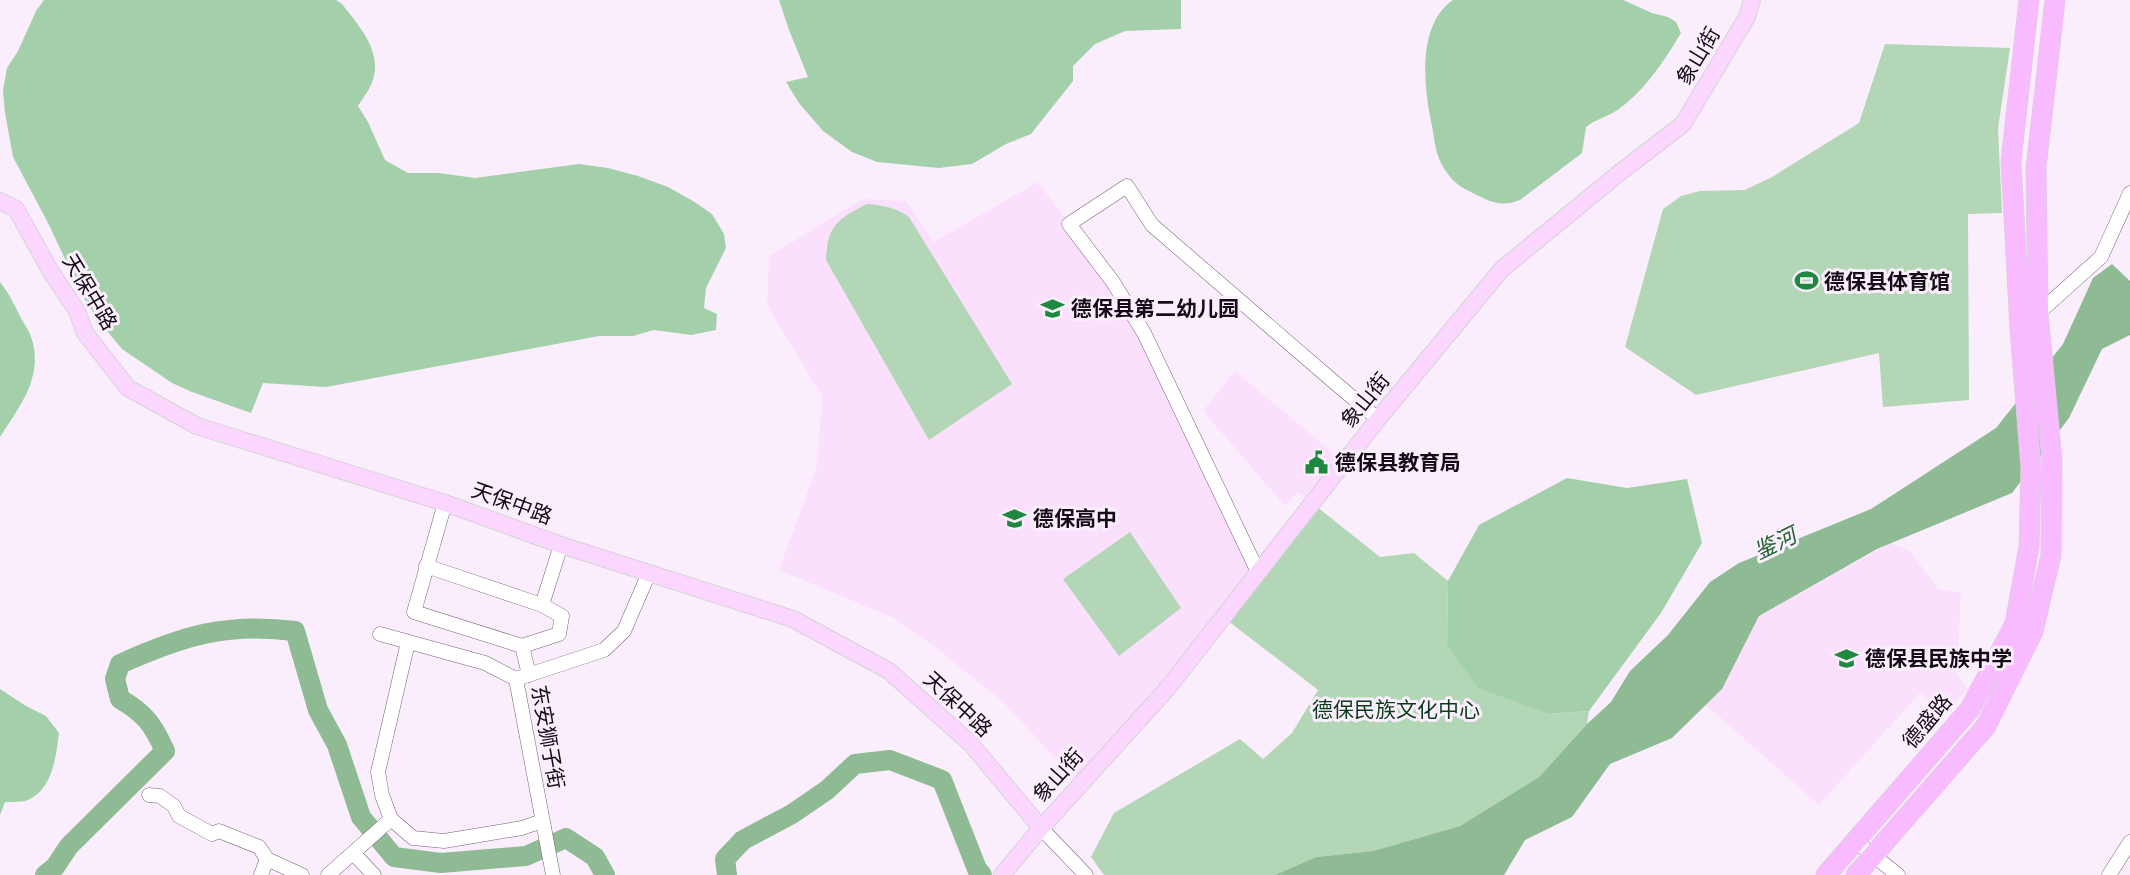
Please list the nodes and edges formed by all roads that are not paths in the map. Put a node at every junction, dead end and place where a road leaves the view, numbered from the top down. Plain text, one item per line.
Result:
1 (1752, 0) edge
2 (2029, 0) edge
3 (2055, 0) edge
4 (2130, 193) edge
5 (0, 201) edge
6 (2038, 314) junction
7 (2020, 329) junction
8 (2033, 367) junction
9 (1378, 419) junction
10 (445, 503) junction
11 (561, 545) junction
12 (426, 567) junction
13 (1258, 572) junction
14 (649, 573) junction
15 (542, 605) junction
16 (380, 634) dead end
17 (408, 642) junction
18 (522, 646) junction
19 (522, 677) junction
20 (149, 795) dead end
21 (391, 819) junction
22 (542, 821) junction
23 (1041, 828) junction
24 (1855, 841) junction
25 (2130, 842) edge
26 (354, 854) junction
27 (1873, 856) junction
28 (267, 859) junction
29 (261, 875) edge
30 (302, 875) edge
31 (328, 875) edge
32 (374, 875) edge
33 (553, 875) edge
34 (1002, 875) edge
35 (1086, 875) edge
36 (1826, 875) edge
37 (1856, 875) edge
38 (1899, 875) edge
39 (2109, 875) edge

1 - 9 main road, 象山街
2 - 7 highway
3 - 6 highway
4 - 6 street
5 - 10 main road, 天保中路
6 - 7 street
6 - 8 highway
7 - 8 highway
8 - 24 highway, 德盛路
8 - 27 highway
9 - 13 main road, 象山街
9 - 13 street
10 - 11 main road, 天保中路
10 - 12 street
11 - 14 main road, 天保中路
11 - 15 street
12 - 15 street
12 - 18 street
13 - 23 main road, 象山街
14 - 19 street, 东安狮子街
14 - 23 main road, 天保中路
15 - 18 street
16 - 17 street
17 - 19 street
17 - 21 street
18 - 19 street
19 - 22 street, 东安狮子街
20 - 28 street
21 - 22 street
21 - 26 street
22 - 33 street, 东安狮子街
23 - 34 main road, 象山街
23 - 35 street
24 - 27 street
24 - 36 highway, 德盛路
25 - 39 street
26 - 31 street
26 - 32 street
27 - 37 highway
27 - 38 street
28 - 29 street
28 - 30 street

